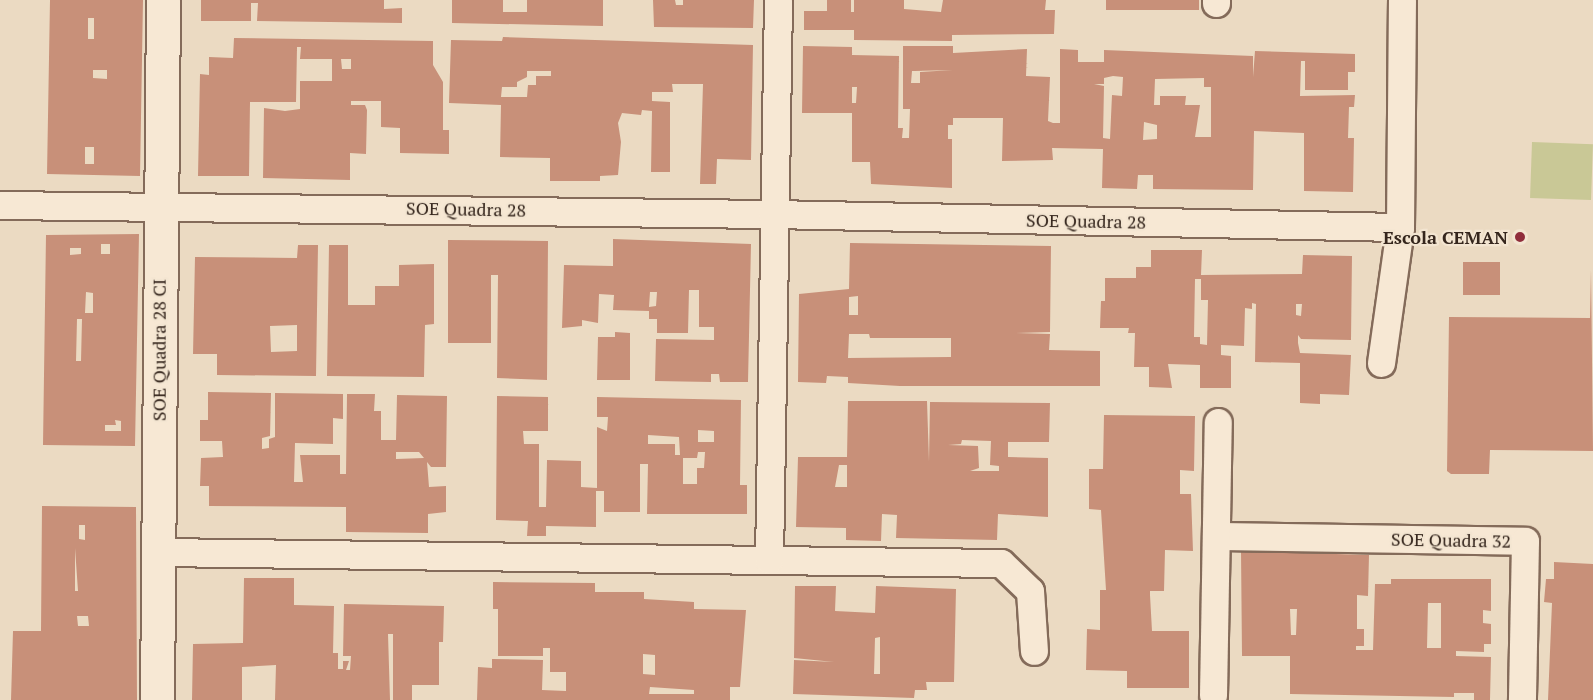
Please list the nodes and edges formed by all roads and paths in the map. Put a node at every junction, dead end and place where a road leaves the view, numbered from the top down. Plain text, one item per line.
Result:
1 (163, 0) edge
2 (778, 0) edge
3 (1402, 0) edge
4 (0, 205) edge
5 (160, 205) junction
6 (772, 214) junction
7 (1400, 227) junction
8 (1381, 363) dead end
9 (1218, 422) dead end
10 (1218, 536) junction
11 (158, 552) junction
12 (769, 560) junction
13 (1034, 651) dead end
14 (1213, 695) dead end
15 (157, 700) edge
16 (1522, 700) edge

1 - 5 street, SOE Quadra 28 CI
2 - 6 street
3 - 7 street
4 - 5 street, SOE Quadra 28
5 - 6 street, SOE Quadra 28
5 - 11 street, SOE Quadra 28 CI
6 - 7 street, SOE Quadra 28
6 - 12 street
7 - 8 street
9 - 10 street
10 - 14 street
10 - 16 street, SOE Quadra 32
11 - 12 street
11 - 15 street, SOE Quadra 28 CI
12 - 13 street

